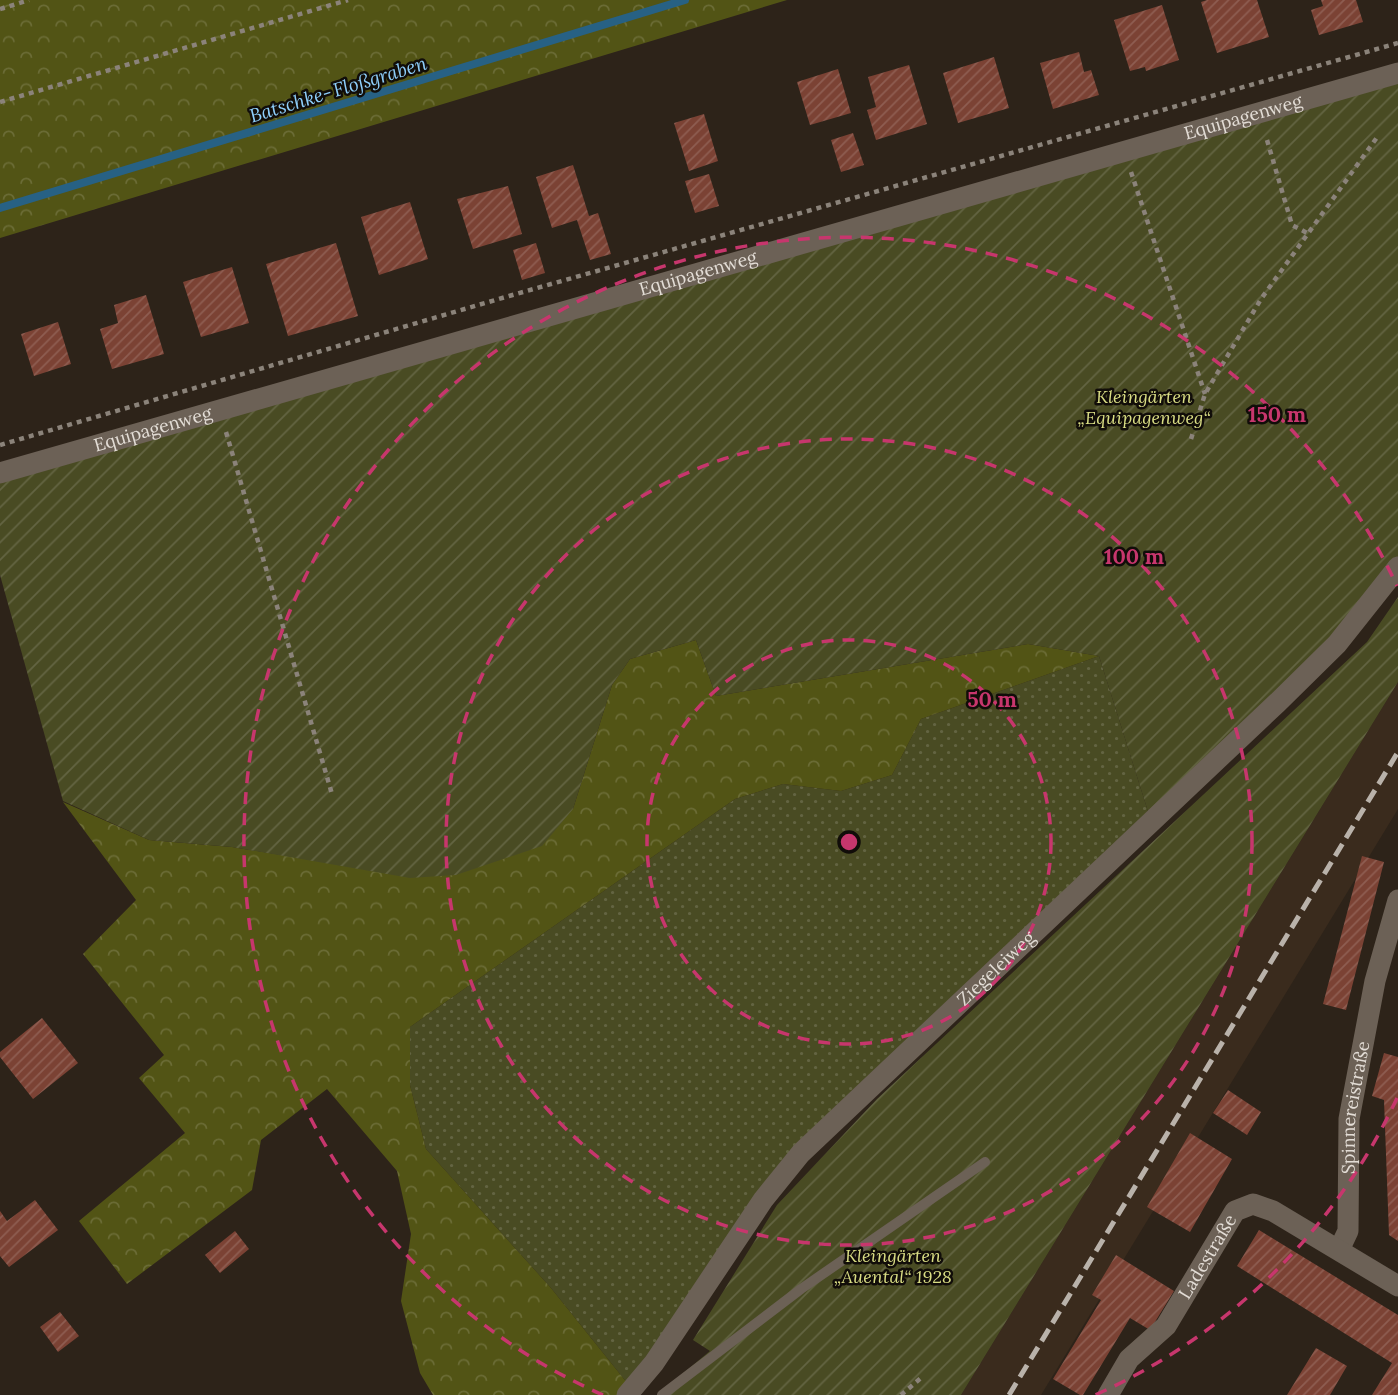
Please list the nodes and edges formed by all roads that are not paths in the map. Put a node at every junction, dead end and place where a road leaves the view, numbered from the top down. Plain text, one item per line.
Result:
1 (1398, 73) edge
2 (0, 473) edge
3 (1398, 567) edge
4 (1398, 900) edge
5 (985, 1162) dead end
6 (1339, 1250) junction
7 (1398, 1286) edge
8 (627, 1395) edge
9 (662, 1395) edge
10 (1108, 1395) edge

1 - 2 street, Equipagenweg
3 - 8 street, Ziegeleiweg
4 - 6 street, Spinnereistraße
5 - 9 lane
6 - 7 street
6 - 10 street, Ladestraße

